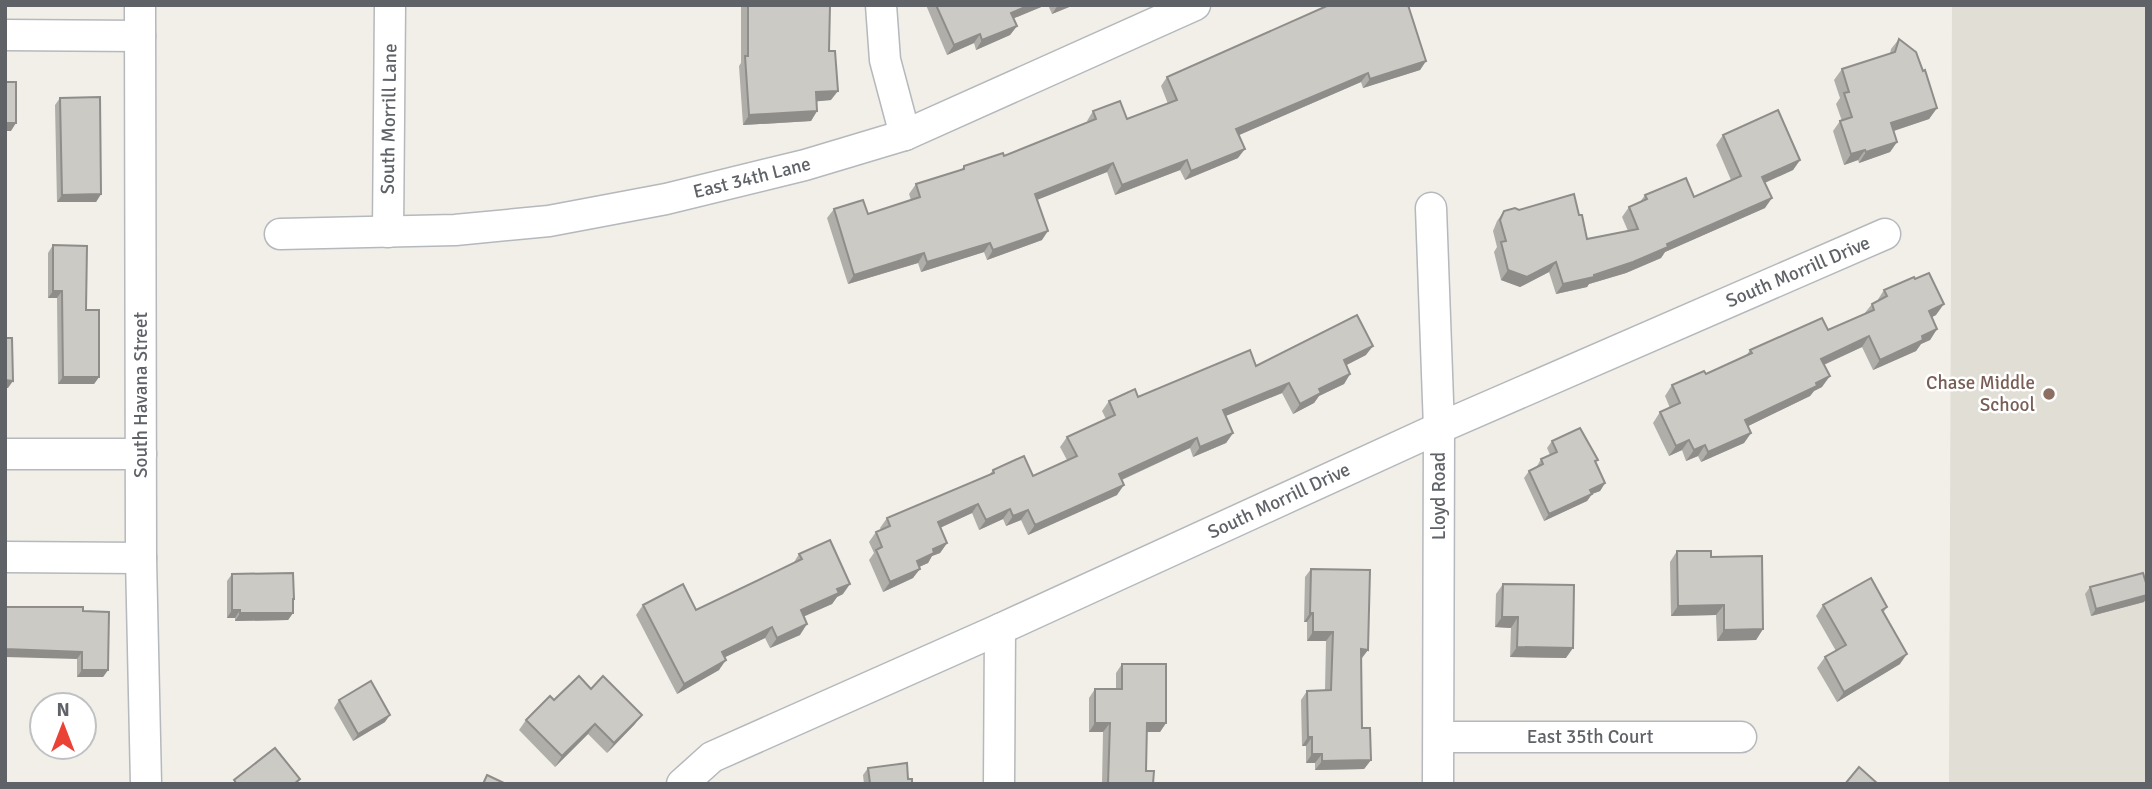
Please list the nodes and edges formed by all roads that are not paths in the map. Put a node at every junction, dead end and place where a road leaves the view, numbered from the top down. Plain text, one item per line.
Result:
1 (140, 5) edge
2 (390, 5) edge
3 (881, 5) edge
4 (1195, 5) edge
5 (5, 35) edge
6 (140, 36) junction
7 (905, 135) junction
8 (1432, 208) dead end
9 (388, 232) junction
10 (280, 234) dead end
11 (1885, 234) dead end
12 (1438, 428) junction
13 (5, 454) edge
14 (141, 454) junction
15 (5, 557) edge
16 (141, 558) junction
17 (1000, 629) junction
18 (1438, 737) junction
19 (1741, 737) dead end
20 (146, 784) edge
21 (682, 784) edge
22 (999, 784) edge
23 (1438, 784) edge

1 - 6 street, South Havana Street
2 - 9 street, South Morrill Lane
3 - 7 street
4 - 7 street, East 34th Lane
5 - 6 street
6 - 14 street, South Havana Street
7 - 9 street, East 34th Lane
8 - 12 street, Lloyd Road
9 - 10 street, East 34th Lane
11 - 12 street, South Morrill Drive
12 - 17 street, South Morrill Drive
12 - 18 street, Lloyd Road
13 - 14 street
14 - 16 street, South Havana Street
15 - 16 street
16 - 20 street, South Havana Street
17 - 21 street, South Morrill Drive
17 - 22 street
18 - 19 street, East 35th Court
18 - 23 street, Lloyd Road

